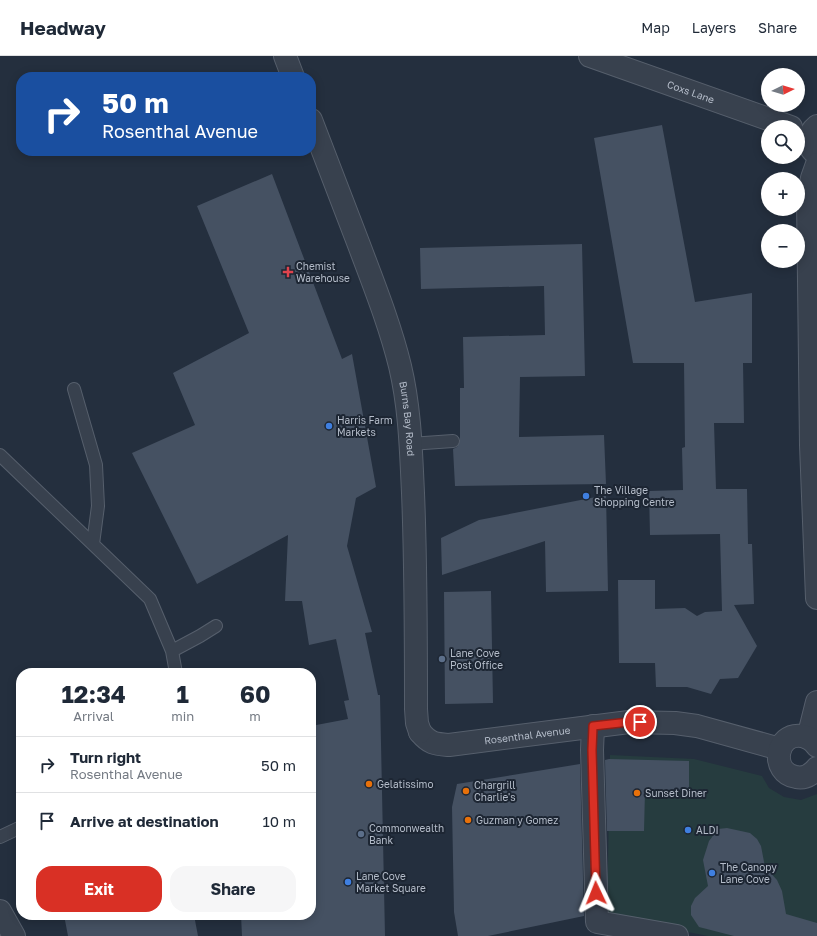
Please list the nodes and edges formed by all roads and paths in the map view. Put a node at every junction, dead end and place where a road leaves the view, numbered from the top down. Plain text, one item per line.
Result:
1 (285, 56) edge
2 (590, 56) edge
3 (291, 72) edge
4 (778, 120) edge
5 (805, 131) edge
6 (316, 133) edge
7 (817, 154) edge
8 (817, 164) edge
9 (74, 389) dead end
10 (452, 441) dead end
11 (410, 444) junction
12 (0, 455) edge
13 (93, 544) junction
14 (817, 598) edge
15 (216, 626) dead end
16 (172, 651) junction
17 (175, 668) edge
18 (817, 702) edge
19 (593, 726) junction
20 (420, 732) joint
21 (813, 742) edge
22 (780, 749) junction
23 (817, 768) edge
24 (16, 829) edge
25 (0, 837) edge
26 (0, 911) edge
27 (14, 936) edge
28 (677, 936) edge

1 - 3 street
2 - 4 street, Coxs Lane
5 - 7 street
6 - 11 street, Burns Bay Road
8 - 14 street
9 - 13 lane
10 - 11 lane
11 - 20 street, Burns Bay Road
12 - 13 lane
13 - 16 lane
15 - 16 lane
16 - 17 lane
18 - 21 street
19 - 20 street, Rosenthal Avenue
19 - 22 street, Rosenthal Avenue
19 - 28 street
21 - 22 street
22 - 23 street
24 - 25 lane
26 - 27 street

